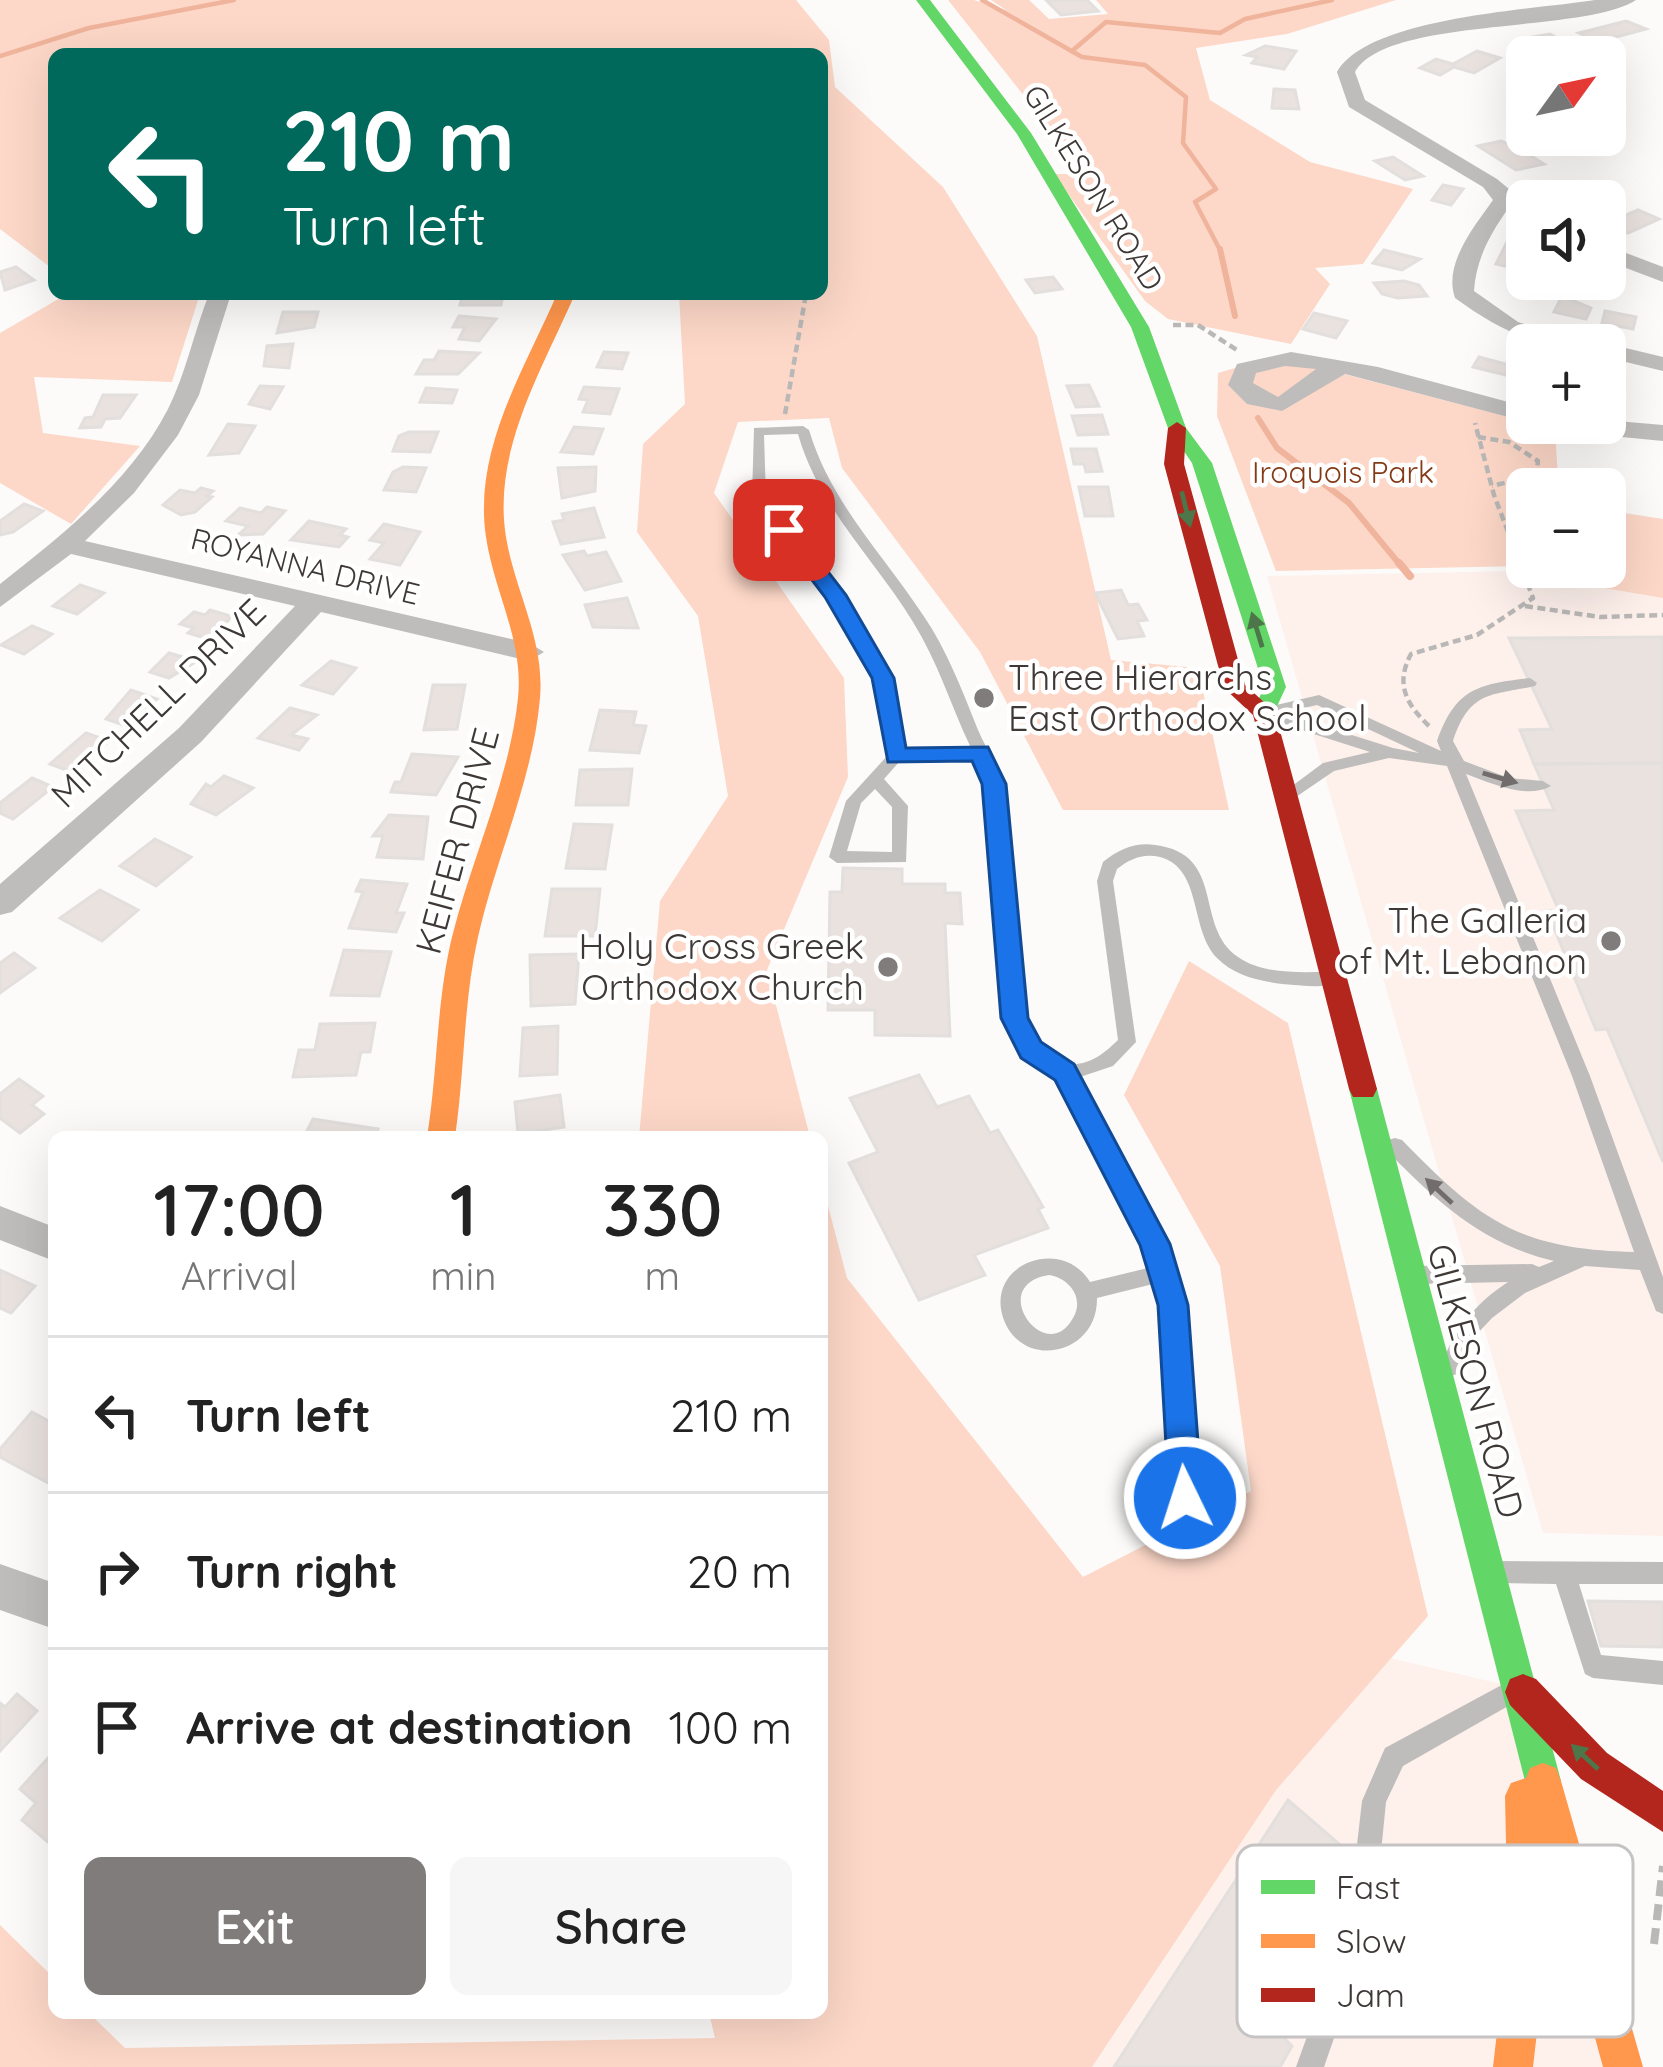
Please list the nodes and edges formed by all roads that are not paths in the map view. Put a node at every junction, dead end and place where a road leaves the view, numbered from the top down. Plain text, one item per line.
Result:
1 (923, 0) edge
2 (1627, 0) edge
3 (1504, 200) joint
4 (1626, 260) edge
5 (1663, 274) edge
6 (218, 300) edge
7 (564, 300) edge
8 (1506, 324) edge
9 (1626, 355) edge
10 (1663, 364) edge
11 (1336, 369) junction
12 (1506, 409) edge
13 (1626, 429) edge
14 (1663, 433) edge
15 (65, 544) junction
16 (0, 598) edge
17 (314, 603) junction
18 (529, 652) junction
19 (1530, 683) dead end
20 (1264, 712) junction
21 (980, 753) junction
22 (1391, 753) junction
23 (896, 756) junction
24 (1458, 765) junction
25 (876, 780) junction
26 (1543, 786) dead end
27 (1286, 799) junction
28 (0, 903) edge
29 (1334, 979) junction
30 (1064, 1072) junction
31 (1371, 1121) junction
32 (442, 1131) edge
33 (0, 1223) edge
34 (48, 1242) edge
35 (1579, 1261) junction
36 (1646, 1261) junction
37 (1163, 1273) junction
38 (1543, 1274) junction
39 (1411, 1275) junction
40 (1086, 1292) dead end
41 (1663, 1305) edge
42 (1442, 1394) junction
43 (1185, 1498) dead end
44 (1489, 1572) junction
45 (1564, 1573) junction
46 (1663, 1573) edge
47 (0, 1587) edge
48 (48, 1604) edge
49 (1663, 1673) edge
50 (1519, 1688) junction
51 (1663, 1814) edge
52 (1369, 1845) edge
53 (1525, 1845) edge
54 (1562, 1845) edge
55 (1321, 2037) edge
56 (1516, 2037) edge
57 (1615, 2037) edge
58 (1310, 2067) edge
59 (1513, 2067) edge
60 (1623, 2067) edge

1 - 20 street, GILKESON ROAD
2 - 3 street
3 - 8 street
4 - 5 street
6 - 15 street
7 - 18 street, KEIFER DRIVE
9 - 10 street
11 - 11 street
11 - 12 street
13 - 14 street
15 - 16 street
15 - 17 street, ROYANNA DRIVE
17 - 18 street, ROYANNA DRIVE
17 - 28 street, MITCHELL DRIVE
18 - 32 street, KEIFER DRIVE
19 - 24 lane
20 - 22 lane
20 - 24 lane
20 - 27 street, GILKESON ROAD
21 - 23 lane
21 - 23 lane
21 - 30 lane
22 - 24 lane
22 - 27 lane
23 - 25 lane
24 -> 26 lane
24 - 36 lane
25 - 25 lane
27 - 29 street, GILKESON ROAD
29 - 30 lane
29 - 31 street, GILKESON ROAD
30 - 37 lane
35 -> 31 lane
31 - 39 street, GILKESON ROAD
33 - 34 street
35 - 36 lane
35 - 38 lane
36 - 41 lane
37 - 40 lane
37 - 43 lane
38 - 39 lane
38 - 42 lane
39 - 42 street, GILKESON ROAD
42 - 44 street, GILKESON ROAD
44 - 45 lane
44 - 50 street, GILKESON ROAD
45 - 46 lane
45 - 49 lane
47 - 48 street
51 -> 50 street
50 - 52 lane
50 - 53 street
50 - 54 street, GILKESON ROAD
55 - 58 lane
56 - 59 street
57 - 60 street, GILKESON ROAD

